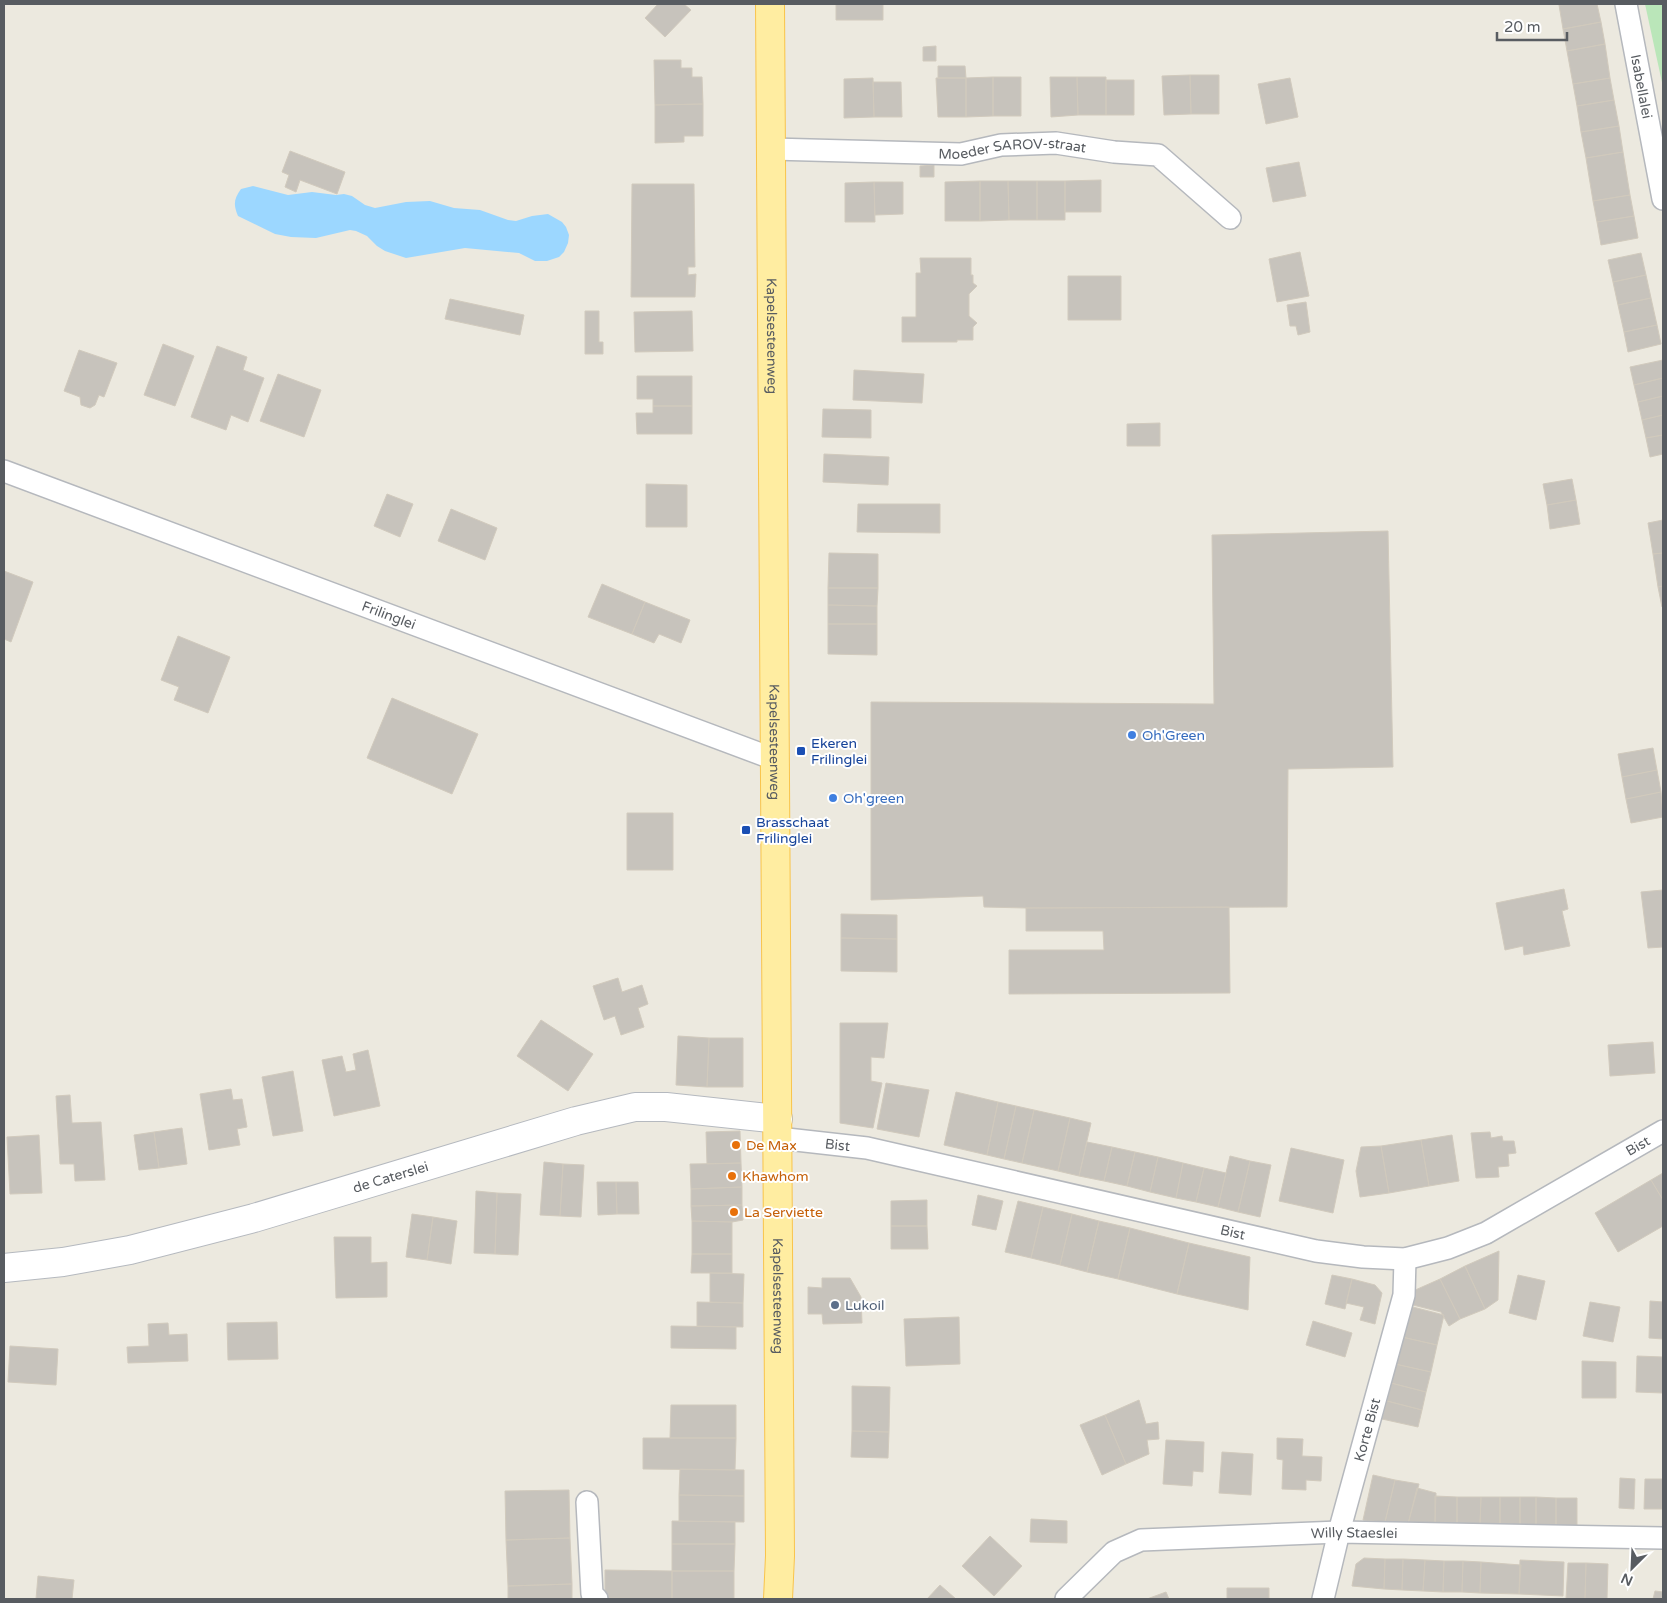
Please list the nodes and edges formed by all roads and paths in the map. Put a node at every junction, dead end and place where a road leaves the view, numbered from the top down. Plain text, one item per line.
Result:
1 (770, 4) edge
2 (1626, 4) edge
3 (772, 149) junction
4 (1663, 199) edge
5 (1230, 218) dead end
6 (4, 471) edge
7 (774, 759) junction
8 (778, 1128) junction
9 (1663, 1131) edge
10 (1405, 1259) junction
11 (4, 1268) edge
12 (587, 1502) dead end
13 (1339, 1532) junction
14 (1663, 1538) edge
15 (597, 1599) edge
16 (778, 1599) edge
17 (1066, 1599) edge
18 (1323, 1599) edge

1 - 3 main road, Kapelsesteenweg
2 - 4 street, Isabellalei
3 - 5 street, Moeder SAROV-straat
3 - 7 main road, Kapelsesteenweg
6 - 7 street, Frilinglei
7 - 8 main road, Kapelsesteenweg
8 - 10 street, Bist
8 - 11 street, de Caterslei
8 - 16 main road, Kapelsesteenweg
9 - 10 street, Bist
10 - 13 street, Korte Bist
12 - 15 street
13 - 14 street, Willy Staeslei
13 - 17 street, Willy Staeslei
13 - 18 street, Korte Bist

